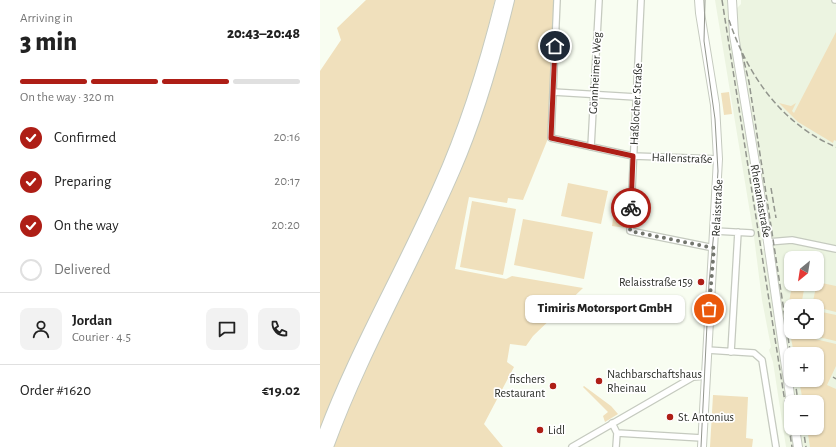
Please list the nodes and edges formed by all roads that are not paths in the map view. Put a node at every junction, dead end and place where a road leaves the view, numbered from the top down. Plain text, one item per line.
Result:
1 (501, 0) edge
2 (509, 0) edge
3 (557, 0) edge
4 (599, 0) edge
5 (641, 0) edge
6 (732, 0) edge
7 (700, 2) edge
8 (553, 92) junction
9 (594, 95) junction
10 (636, 97) junction
11 (591, 147) junction
12 (633, 156) junction
13 (718, 159) junction
14 (715, 231) junction
15 (738, 232) junction
16 (751, 233) dead end
17 (768, 242) junction
18 (714, 248) junction
19 (836, 249) edge
20 (707, 350) junction
21 (731, 352) junction
22 (705, 376) junction
23 (790, 395) edge
24 (612, 423) junction
25 (617, 433) junction
26 (796, 435) edge
27 (702, 438) junction
28 (320, 444) edge
29 (328, 447) edge
30 (572, 447) edge
31 (616, 447) edge
32 (702, 447) edge
33 (776, 447) edge
34 (798, 447) edge

1 - 28 highway
2 - 29 highway
3 - 8 street
4 - 9 street, Gönnheimer Weg
5 - 10 street, Haßlocher Straße
6 - 17 main road, Rhenaniastraße
7 - 13 main road, Relaisstraße
8 - 9 street
8 - 11 street, Hallenstraße
9 - 10 street
9 - 11 street, Gönnheimer Weg
10 - 12 street, Haßlocher Straße
11 - 12 street, Hallenstraße
12 - 13 street, Hallenstraße
12 - 18 street, Haßlocher Straße
13 - 14 main road, Relaisstraße
14 - 15 street
14 - 18 main road, Relaisstraße
15 - 16 street
15 - 21 street
17 - 19 street
17 - 23 main road, Rhenaniastraße
18 - 20 main road, Relaisstraße
20 - 21 street
20 - 22 main road, Relaisstraße
21 - 33 street
22 - 24 street
22 - 27 main road, Relaisstraße
24 - 25 street
24 - 30 street
25 - 27 street
25 - 31 street
26 - 34 main road
27 - 32 main road, Relaisstraße

